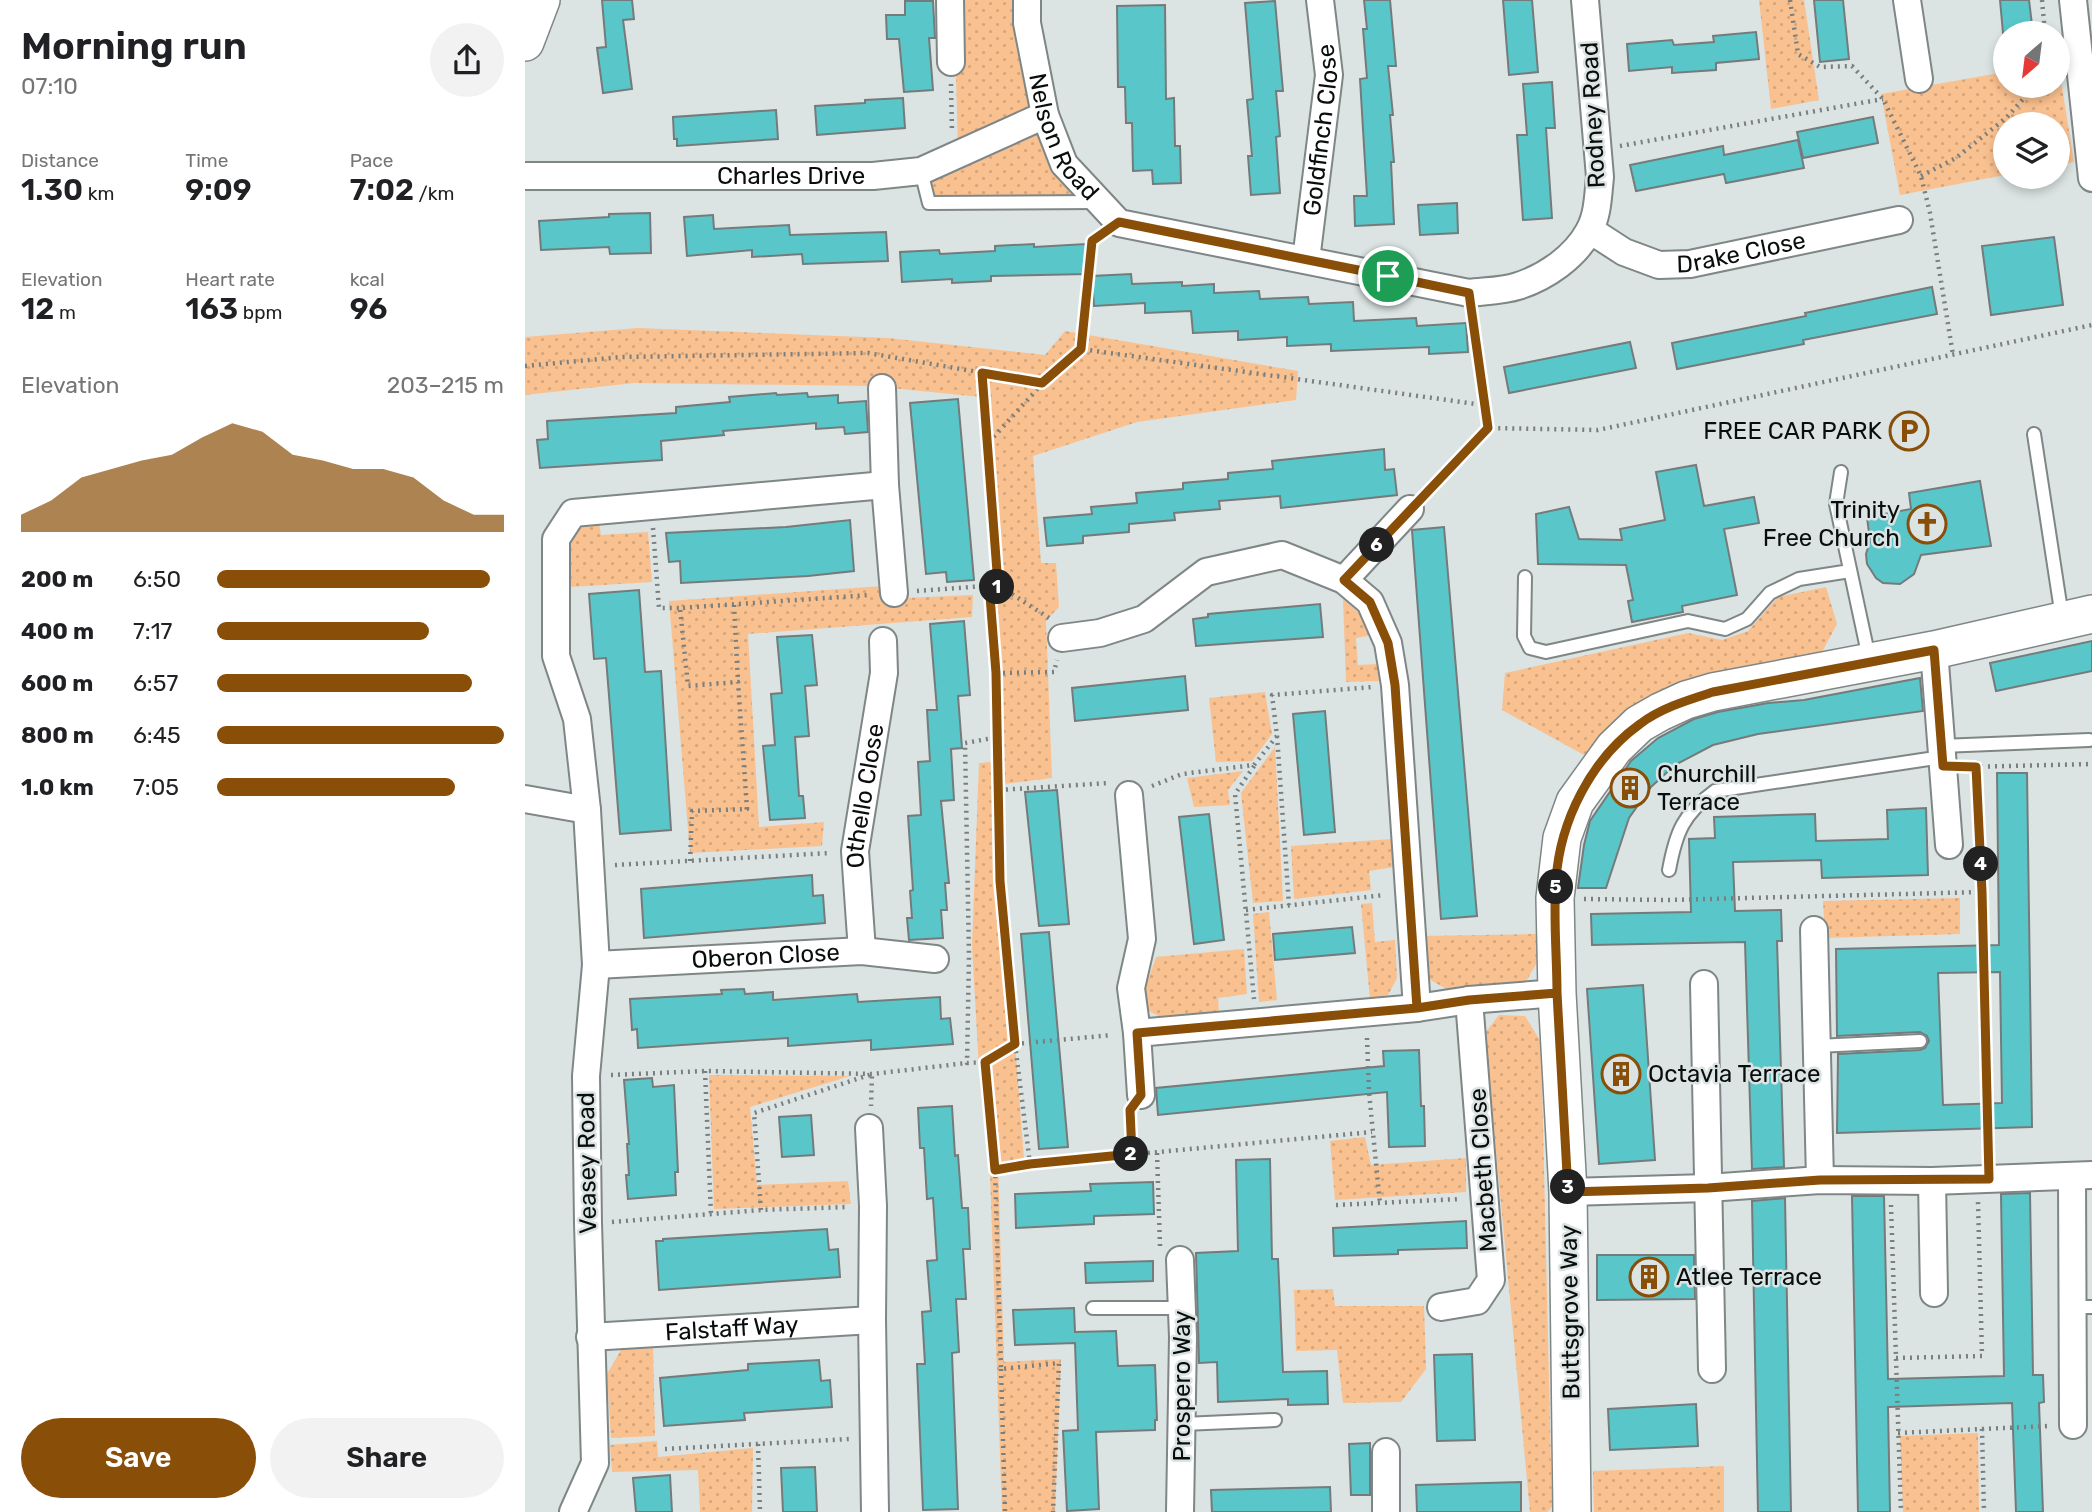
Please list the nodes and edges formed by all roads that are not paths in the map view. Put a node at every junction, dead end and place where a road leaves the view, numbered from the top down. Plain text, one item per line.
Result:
1 (541, 0) edge
2 (950, 0) edge
3 (1027, 0) edge
4 (1321, 0) edge
5 (1585, 0) edge
6 (1907, 0) edge
7 (2073, 0) edge
8 (525, 42) edge
9 (951, 62) road end
10 (1919, 79) dead end
11 (1045, 115) junction
12 (921, 171) junction
13 (525, 176) edge
14 (2092, 178) edge
15 (1098, 202) junction
16 (1899, 220) dead end
17 (1590, 230) junction
18 (1306, 260) junction
19 (883, 388) dead end
20 (2034, 434) dead end
21 (1841, 472) dead end
22 (885, 485) junction
23 (1410, 509) road end
24 (1850, 571) junction
25 (1525, 577) dead end
26 (1344, 580) junction
27 (894, 593) road end
28 (2077, 617) edge
29 (1062, 638) dead end
30 (883, 641) dead end
31 (1934, 650) junction
32 (1870, 662) junction
33 (2089, 740) dead end
34 (1942, 756) junction
35 (1129, 795) road end
36 (525, 799) edge
37 (587, 810) junction
38 (1949, 845) dead end
39 (1669, 870) dead end
40 (1814, 930) dead end
41 (862, 951) junction
42 (935, 959) dead end
43 (596, 965) junction
44 (1704, 984) dead end
45 (1557, 993) junction
46 (1469, 1000) junction
47 (1417, 1008) junction
48 (1137, 1033) junction
49 (1920, 1041) dead end
50 (1817, 1046) junction
51 (1141, 1095) road end
52 (869, 1128) dead end
53 (2082, 1176) edge
54 (1820, 1180) junction
55 (1933, 1181) junction
56 (1708, 1188) junction
57 (1568, 1192) junction
58 (1180, 1260) road end
59 (1934, 1293) dead end
60 (1441, 1307) dead end
61 (2083, 1307) edge
62 (1093, 1308) dead end
63 (1183, 1308) junction
64 (872, 1320) junction
65 (590, 1337) junction
66 (1712, 1370) dead end
67 (1275, 1420) dead end
68 (1183, 1424) junction
69 (2073, 1425) road end
70 (1386, 1452) dead end
71 (573, 1512) edge
72 (875, 1512) edge
73 (1180, 1512) edge
74 (1387, 1512) edge
75 (1573, 1512) edge

1 - 8 street
2 - 9 street
3 - 11 street, Nelson Road
4 - 18 street, Goldfinch Close
5 - 17 street, Rodney Road
6 - 10 street
7 - 14 street
11 - 12 street, Charles Drive
11 - 15 street, Nelson Road
12 - 13 street, Charles Drive
12 - 15 lane
15 - 18 street, Nelson Road
16 - 17 street, Drake Close
17 - 18 street, Nelson Road
19 - 22 street
20 - 28 lane
21 - 24 lane
22 - 27 street
22 - 37 street, Veasey Road
23 - 26 street
24 - 25 lane
24 - 32 lane
26 - 29 street
26 - 47 street
28 - 31 street, Buttsgrove Way
30 - 41 street, Othello Close
31 - 32 street, Buttsgrove Way
31 - 34 street
32 - 45 street, Buttsgrove Way
33 - 34 lane
34 - 38 street
34 - 39 lane
35 - 48 street
36 - 37 street
37 - 43 street, Veasey Road
40 - 50 street
41 - 42 street, Oberon Close
41 - 43 street, Oberon Close
43 - 65 street, Veasey Road
44 - 56 street
45 - 46 street
45 - 57 street, Buttsgrove Way
46 - 47 street
46 - 60 street, Macbeth Close
47 - 48 street
48 - 51 street
49 - 50 lane
50 - 54 street
52 - 64 street
53 - 55 street
53 - 61 street
54 - 55 street
54 - 56 street
55 - 59 street
56 - 57 street
56 - 66 street
57 - 75 street, Buttsgrove Way
58 - 63 street, Prospero Way
61 - 69 street
62 - 63 lane
63 - 68 street, Prospero Way
64 - 65 street, Falstaff Way
64 - 72 street
65 - 71 street, Veasey Road
67 - 68 lane
68 - 73 street, Prospero Way
70 - 74 street

